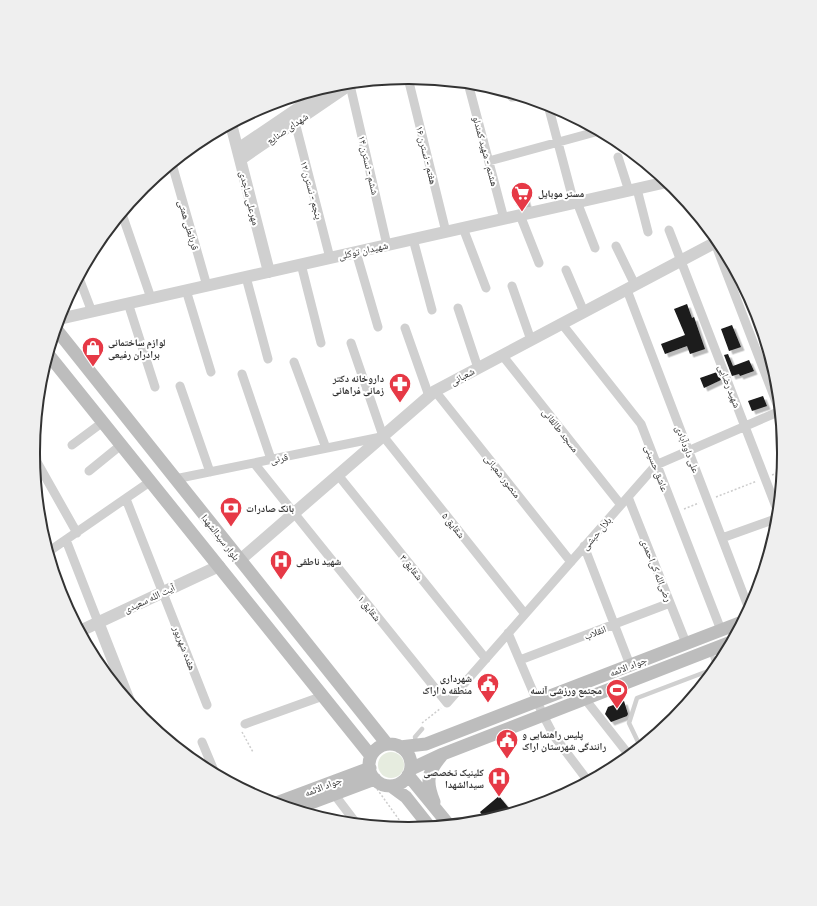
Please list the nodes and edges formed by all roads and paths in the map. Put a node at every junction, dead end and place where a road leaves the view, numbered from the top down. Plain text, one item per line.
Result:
1 (409, 84) edge
2 (352, 89) edge
3 (470, 90) edge
4 (324, 95) edge
5 (313, 99) edge
6 (550, 113) edge
7 (295, 122) junction
8 (233, 130) edge
9 (591, 133) edge
10 (259, 141) junction
11 (558, 142) junction
12 (239, 154) junction
13 (618, 157) dead end
14 (490, 161) junction
15 (174, 170) edge
16 (660, 184) edge
17 (633, 190) junction
18 (576, 203) junction
19 (520, 215) junction
20 (124, 219) edge
21 (504, 219) junction
22 (463, 228) junction
23 (669, 230) dead end
24 (446, 232) junction
25 (648, 232) dead end
26 (413, 239) junction
27 (712, 244) edge
28 (387, 245) junction
29 (616, 246) dead end
30 (595, 248) dead end
31 (356, 252) junction
32 (330, 258) junction
33 (682, 261) junction
34 (539, 263) dead end
35 (302, 264) junction
36 (726, 265) edge
37 (566, 270) dead end
38 (269, 272) junction
39 (246, 277) junction
40 (81, 285) edge
41 (207, 286) junction
42 (512, 286) dead end
43 (631, 287) junction
44 (486, 288) dead end
45 (186, 290) junction
46 (152, 298) junction
47 (128, 304) junction
48 (458, 308) dead end
49 (432, 310) dead end
50 (92, 312) junction
51 (584, 312) junction
52 (66, 317) edge
53 (562, 324) junction
54 (378, 327) dead end
55 (405, 328) dead end
56 (60, 334) edge
57 (532, 340) junction
58 (321, 343) dead end
59 (351, 343) dead end
60 (502, 355) junction
61 (268, 359) dead end
62 (52, 360) edge
63 (294, 362) dead end
64 (478, 368) junction
65 (211, 372) dead end
66 (242, 374) dead end
67 (180, 386) dead end
68 (155, 387) dead end
69 (771, 387) edge
70 (432, 393) junction
71 (775, 413) edge
72 (103, 422) junction
73 (745, 426) junction
74 (382, 436) junction
75 (72, 445) dead end
76 (122, 445) junction
77 (326, 448) junction
78 (688, 450) junction
79 (271, 459) junction
80 (254, 463) junction
81 (656, 465) junction
82 (41, 468) edge
83 (89, 471) dead end
84 (210, 472) junction
85 (776, 473) edge
86 (338, 475) junction
87 (765, 477) junction
88 (175, 479) junction
89 (151, 482) junction
90 (628, 497) junction
91 (126, 499) junction
92 (707, 500) junction
93 (774, 501) edge
94 (621, 505) junction
95 (294, 513) junction
96 (675, 513) junction
97 (771, 521) edge
98 (77, 532) junction
99 (722, 538) junction
100 (66, 540) junction
101 (584, 546) junction
102 (53, 549) edge
103 (240, 560) junction
104 (571, 562) junction
105 (219, 566) junction
106 (163, 592) junction
107 (746, 601) edge
108 (670, 603) junction
109 (525, 614) junction
110 (98, 622) junction
111 (614, 624) junction
112 (734, 625) edge
113 (85, 629) edge
114 (721, 630) junction
115 (508, 633) junction
116 (686, 643) junction
117 (723, 645) edge
118 (710, 650) junction
119 (486, 659) junction
120 (520, 660) junction
121 (713, 660) edge
122 (630, 665) junction
123 (704, 672) edge
124 (123, 686) edge
125 (323, 696) junction
126 (585, 699) junction
127 (537, 701) junction
128 (447, 703) joint
129 (207, 705) dead end
130 (543, 715) junction
131 (245, 724) joint
132 (422, 729) dead end
133 (638, 741) edge
134 (202, 742) dead end
135 (387, 744) junction
136 (416, 745) junction
137 (400, 747) junction
138 (625, 751) edge
139 (253, 752) dead end
140 (443, 754) junction
141 (211, 764) edge
142 (371, 771) junction
143 (410, 772) junction
144 (584, 776) edge
145 (391, 786) junction
146 (334, 794) junction
147 (285, 800) edge
148 (303, 806) edge
149 (438, 811) junction
150 (351, 816) edge
151 (445, 819) edge
152 (425, 821) edge
153 (401, 822) edge

1 - 24 street, هفتم - نسترن ۱۶
2 - 28 street, ششم - نسترن ۱۴
3 - 14 street, هشتم - شهید کمندلو
4 - 5 street, شهدای صنایع
5 - 7 street, شهدای صنایع
5 - 10 street, شهدای صنایع
6 - 11 street
7 - 10 street, شهدای صنایع
7 - 32 street, پنجم - نسترن ۱۲
8 - 12 street, مهرعلی ساجدی
9 - 11 street
10 - 12 street, شهدای صنایع
11 - 14 street
11 - 18 street
12 - 38 street, مهرعلی ساجدی
13 - 17 street
14 - 21 street, هشتم - شهید کمندلو
15 - 41 street, قربانعلی همتی
16 - 17 street, شهیدان توکلی
17 - 18 street, شهیدان توکلی
17 - 25 street
18 - 19 street, شهیدان توکلی
18 - 30 street
19 - 21 street, شهیدان توکلی
19 - 34 street
20 - 46 street
21 - 22 street, شهیدان توکلی
22 - 24 street, شهیدان توکلی
22 - 44 street
23 - 33 street, شهید رضایی
24 - 26 street, شهیدان توکلی
26 - 28 street, شهیدان توکلی
26 - 49 street
27 - 33 street, شعبانی
28 - 31 street, شهیدان توکلی
29 - 43 street, علی داودآبادی
31 - 32 street, شهیدان توکلی
31 - 54 street
32 - 35 street, شهیدان توکلی
33 - 43 street, شعبانی
33 - 73 street, شهید رضایی
35 - 38 street, شهیدان توکلی
35 - 58 street
36 - 69 street
37 - 51 street
38 - 39 street, شهیدان توکلی
39 - 41 street, شهیدان توکلی
39 - 61 street
40 - 50 street
41 - 45 street, شهیدان توکلی
42 - 57 street
43 - 51 street, شعبانی
43 - 78 street, علی داودآبادی
45 - 46 street, شهیدان توکلی
45 - 65 street
46 - 47 street, شهیدان توکلی
47 - 50 street, شهیدان توکلی
47 - 68 street
48 - 64 street
50 - 52 street, شهیدان توکلی
51 - 53 street, شعبانی
53 - 57 street, شعبانی
53 - 81 street, عاشق حسینی
55 - 70 street, منصور شعبانی
56 - 88 main road, بلوار سیدالشهدا
57 - 60 street, شعبانی
59 - 74 street
60 - 64 street, شعبانی
60 - 94 street, مسجد طالقانی
62 - 72 main road, بلوار سیدالشهدا
63 - 77 street
64 - 70 street, شعبانی
66 - 79 street
67 - 84 street
70 - 74 street, شعبانی
70 - 104 street, منصور شعبانی
71 - 73 street, بلال حبشی
72 - 75 street
72 - 76 main road, بلوار سیدالشهدا
73 - 78 street, بلال حبشی
73 - 87 street, شهید رضایی
74 - 77 street, قرنی
74 - 86 street, شعبانی
74 - 109 street, شقایق ۵
76 - 83 street
76 - 89 main road, بلوار سیدالشهدا
77 - 79 street, قرنی
78 - 81 street, بلال حبشی
78 - 92 street, علی داودآبادی
79 - 80 street, قرنی
80 - 84 street, قرنی
80 - 95 street, شقایق ۱
81 - 90 street, بلال حبشی
81 - 96 street, عاشق حسینی
82 - 98 street
84 - 88 street, قرنی
85 - 87 path
86 - 95 street, شعبانی
86 - 119 street, شقایق ۳
87 - 92 path
87 - 93 street, شهید رضایی
88 - 89 main road
88 - 103 main road, بلوار سیدالشهدا
89 - 91 street
89 - 105 main road, بلوار سیدالشهدا
90 - 94 street, بلال حبشی
90 - 108 street, رضی‌الله کی‌احمدی
91 - 98 street
91 - 106 street, هفده شهریور
92 - 96 path
92 - 99 street, علی داودآبادی
94 - 101 street, بلال حبشی
95 - 103 street, شعبانی
95 - 128 street, شقایق ۱
96 - 114 street, عاشق حسینی
97 - 99 street
98 - 100 street
99 - 107 street, علی داودآبادی
100 - 102 street
100 - 110 street
101 - 104 street, بلال حبشی
101 - 111 street
103 - 105 main road
103 - 135 main road, بلوار سیدالشهدا
104 - 109 street, بلال حبشی
105 - 106 street, آیت الله سعیدی
105 - 125 main road, بلوار سیدالشهدا
106 - 110 street, آیت الله سعیدی
106 - 129 street, هفده شهریور
108 - 111 street, انقلاب
108 - 116 street, رضی‌الله کی‌احمدی
109 - 115 street, بلال حبشی
110 - 113 street, آیت الله سعیدی
110 - 124 street
111 - 120 street, انقلاب
111 - 122 street
112 - 114 main road, جواد الائمه
114 - 116 main road, جواد الائمه
115 - 119 street, بلال حبشی
115 - 120 street
116 - 122 main road, جواد الائمه
117 - 118 main road, جواد الائمه
118 - 121 lane
118 - 126 main road, جواد الائمه
119 - 128 street, بلال حبشی
120 - 127 street
122 - 127 main road, جواد الائمه
123 - 133 lane
125 - 131 street
125 - 142 main road, بلوار سیدالشهدا
126 - 130 main road, جواد الائمه
126 - 138 street
127 - 130 street
127 - 136 main road, جواد الائمه
130 - 140 main road, جواد الائمه
130 - 144 street
131 - 139 path
132 - 136 lane
134 - 141 street
135 - 137 main road
135 - 142 main road
136 - 137 main road, جواد الائمه
137 - 143 main road
140 - 143 main road, جواد الائمه
140 - 149 main road
142 - 145 main road
142 - 146 main road, جواد الائمه
142 - 147 main road, جواد الائمه
142 - 153 path
143 - 145 main road
143 - 149 main road
145 - 152 main road
146 - 148 main road, جواد الائمه
146 - 150 street
149 - 151 main road

